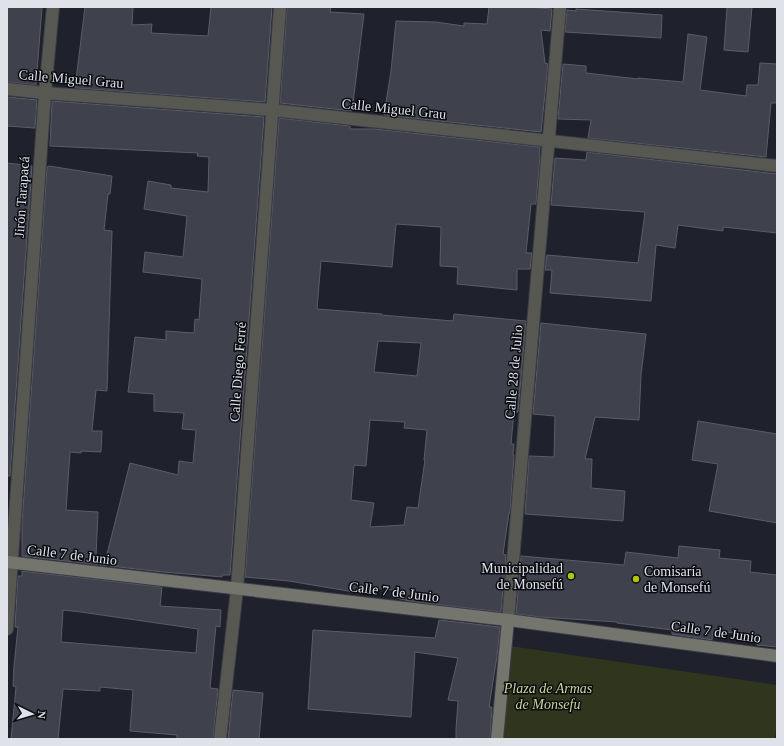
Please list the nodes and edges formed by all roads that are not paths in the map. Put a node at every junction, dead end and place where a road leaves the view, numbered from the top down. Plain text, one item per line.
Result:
1 (53, 7) edge
2 (280, 7) edge
3 (560, 7) edge
4 (7, 89) edge
5 (45, 93) junction
6 (272, 110) junction
7 (548, 141) junction
8 (777, 166) edge
9 (9, 562) edge
10 (237, 589) junction
11 (508, 620) junction
12 (7, 629) edge
13 (777, 656) edge
14 (220, 739) edge
15 (497, 739) edge

1 - 5 street, Jirón Tarapacá
2 - 6 street, Calle Diego Ferré
3 - 7 street, Calle 28 de Julio
4 - 5 street, Calle Miguel Grau
5 - 6 street, Calle Miguel Grau
5 - 9 street, Jirón Tarapacá
6 - 7 street, Calle Miguel Grau
6 - 10 street, Calle Diego Ferré
7 - 8 street, Calle Miguel Grau
7 - 11 street, Calle 28 de Julio
9 - 10 street, Calle 7 de Junio
9 - 12 street, Jirón Tarapacá
10 - 11 street, Calle 7 de Junio
10 - 14 street, Calle Diego Ferré
11 - 13 street, Calle 7 de Junio
11 - 15 street, Calle 28 de Julio

